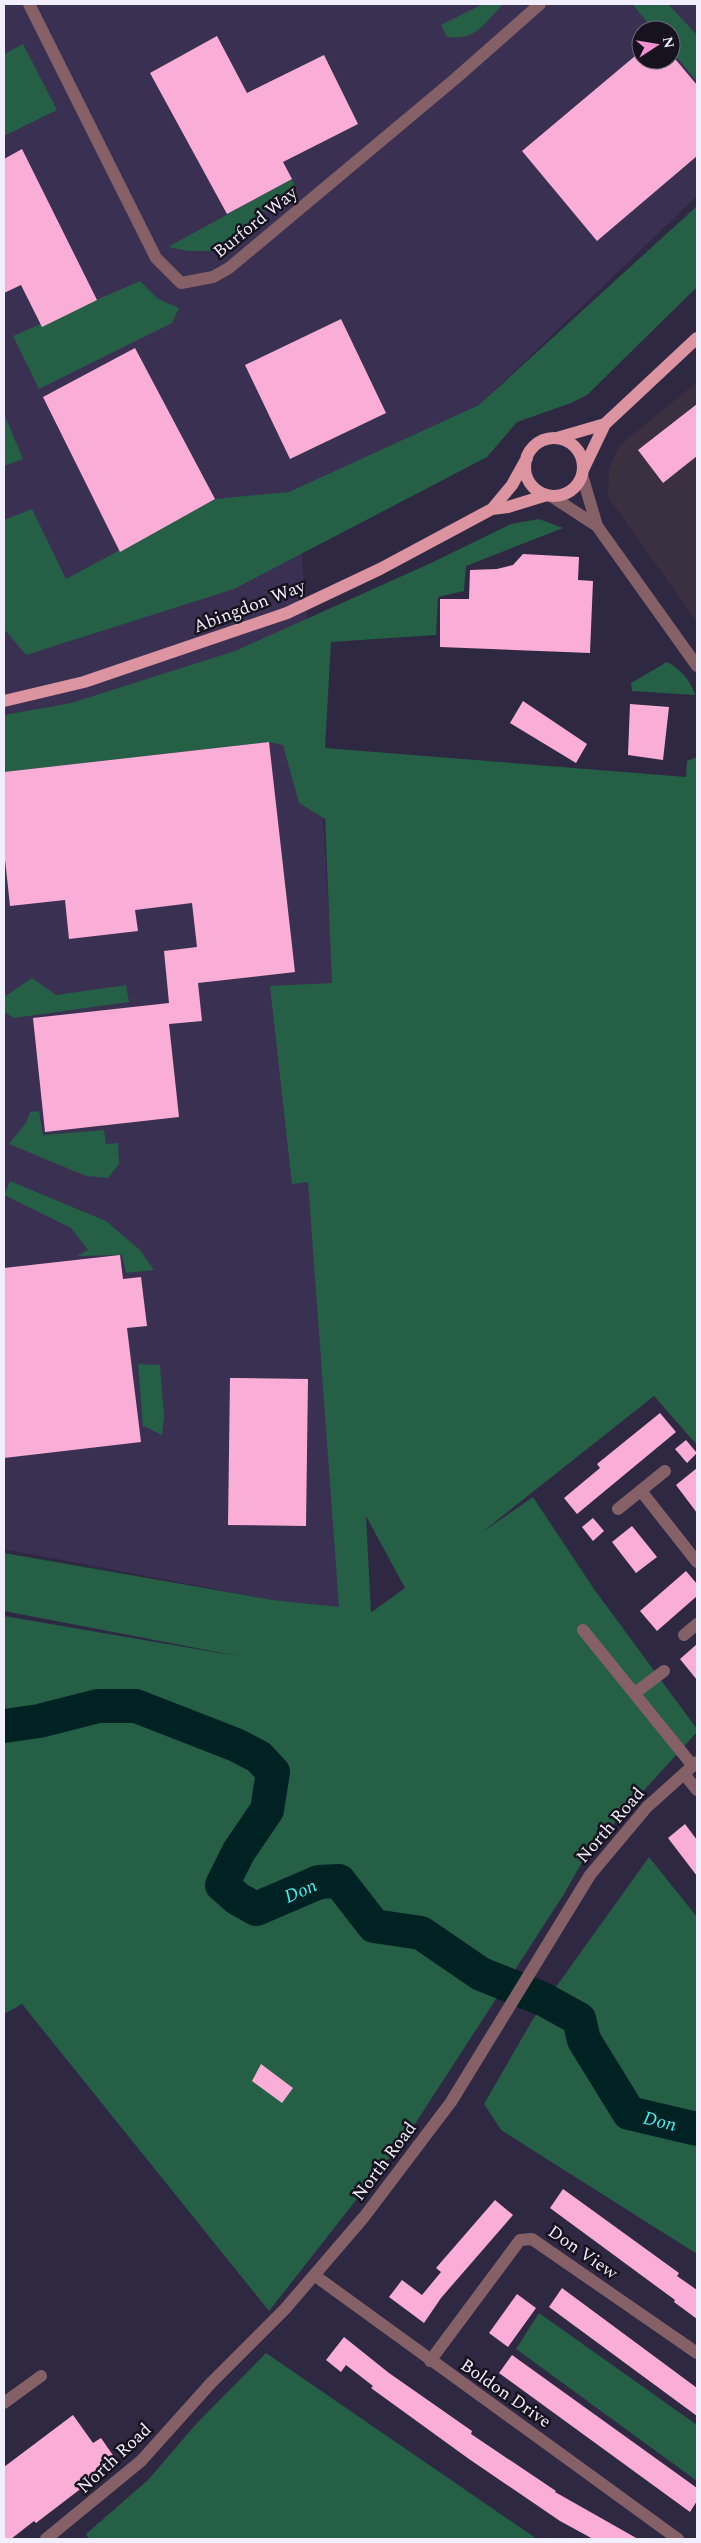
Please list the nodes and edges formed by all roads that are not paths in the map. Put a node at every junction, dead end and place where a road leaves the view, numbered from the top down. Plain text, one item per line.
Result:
1 (28, 4) edge
2 (540, 4) edge
3 (697, 338) edge
4 (604, 424) junction
5 (557, 438) junction
6 (527, 458) junction
7 (583, 473) junction
8 (549, 495) junction
9 (492, 509) junction
10 (597, 526) junction
11 (697, 666) edge
12 (4, 702) edge
13 (666, 1471) dead end
14 (641, 1491) junction
15 (618, 1509) dead end
16 (697, 1562) edge
17 (697, 1624) edge
18 (583, 1630) dead end
19 (684, 1635) dead end
20 (664, 1671) dead end
21 (635, 1693) junction
22 (691, 1767) edge
23 (697, 1790) edge
24 (314, 2275) junction
25 (697, 2353) edge
26 (430, 2360) junction
27 (41, 2376) dead end
28 (4, 2402) edge
29 (46, 2539) edge
30 (678, 2539) edge

1 - 2 street, Burford Way
3 - 4 main road, Abingdon Way
4 - 5 main road, Abingdon Way
4 - 7 main road, Abingdon Way
5 - 6 main road, Abingdon Way
5 - 7 main road
6 - 8 main road
6 - 9 main road, Abingdon Way
7 - 8 main road, Abingdon Way
7 - 10 street
8 - 9 main road, Abingdon Way
8 - 10 street
9 - 12 main road, Abingdon Way
10 - 11 street
13 - 14 street
14 - 15 street
14 - 16 street
17 - 19 street
18 - 21 street
20 - 21 street
21 - 22 street
22 - 23 street
22 - 24 street, North Road
24 - 26 street, Boldon Drive
24 - 29 street, North Road
25 - 26 street, Don View
26 - 30 street, Boldon Drive
27 - 28 street

